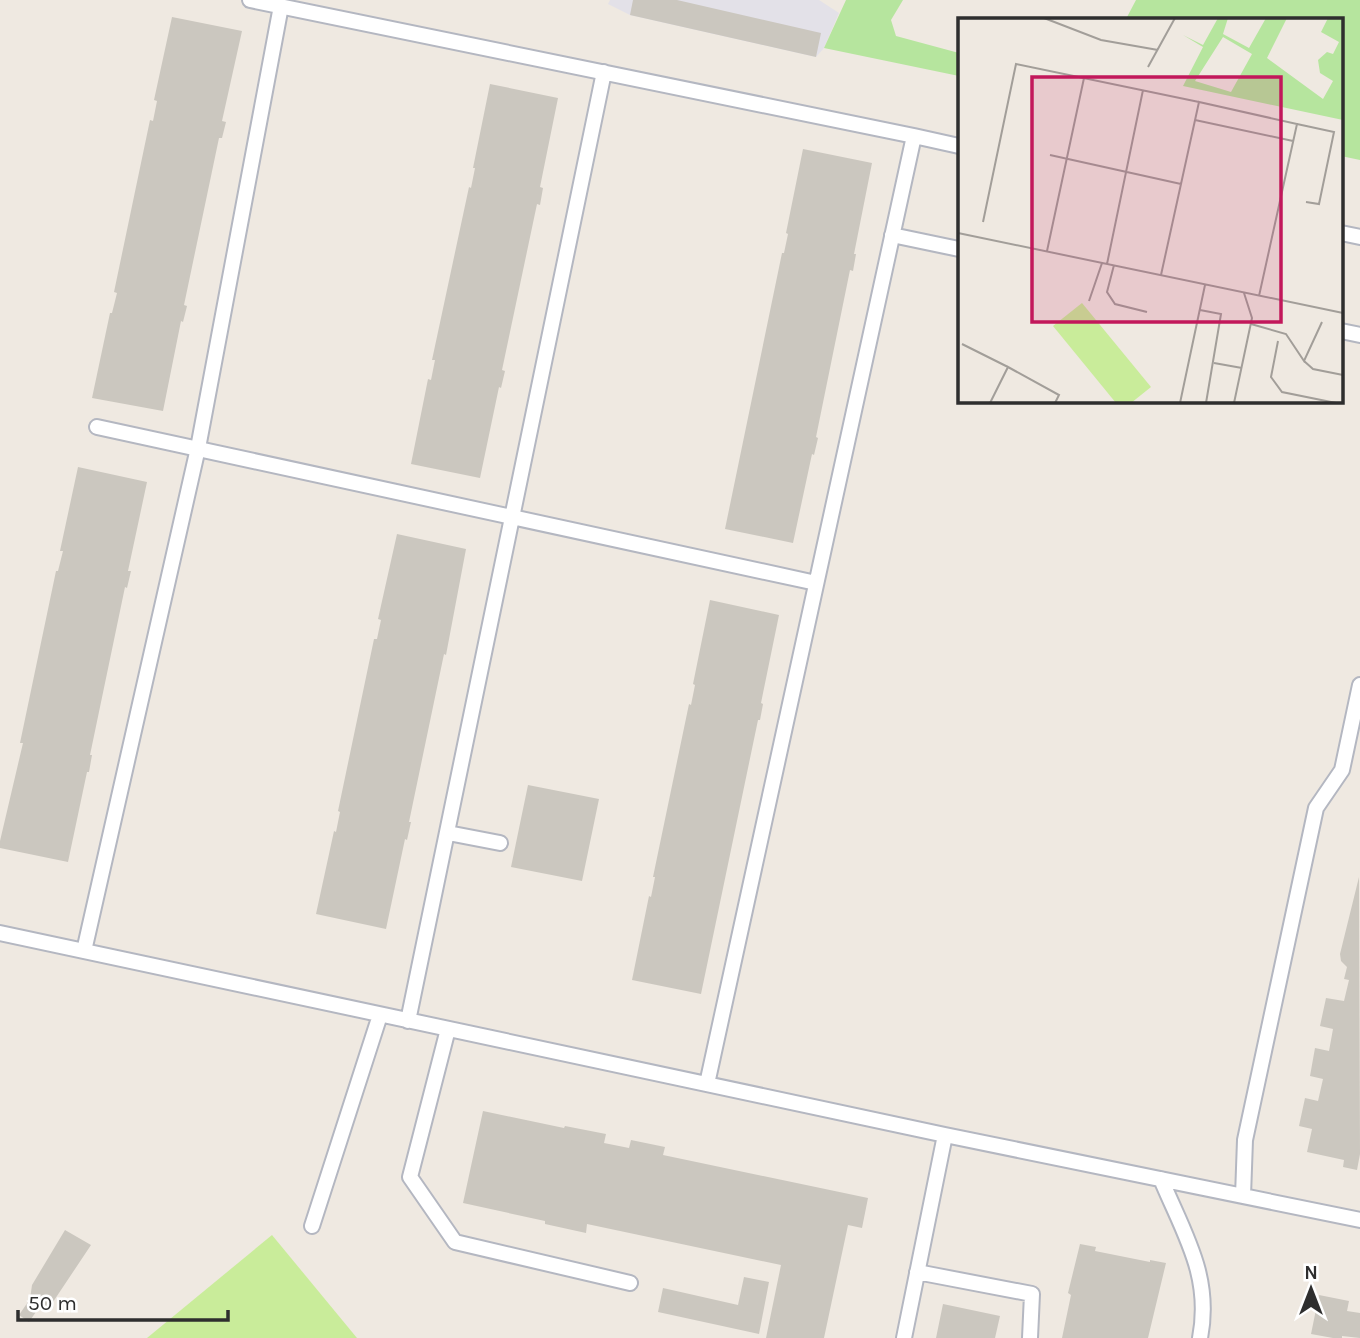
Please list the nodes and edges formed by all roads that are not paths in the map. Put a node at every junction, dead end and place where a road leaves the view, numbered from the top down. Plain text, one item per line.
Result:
1 (250, 0) edge
2 (281, 6) junction
3 (604, 72) junction
4 (914, 136) junction
5 (958, 146) edge
6 (1342, 233) edge
7 (892, 235) junction
8 (1360, 237) edge
9 (958, 249) edge
10 (1342, 331) edge
11 (1360, 335) edge
12 (97, 427) dead end
13 (198, 448) junction
14 (514, 517) junction
15 (816, 583) junction
16 (1360, 685) edge
17 (447, 833) junction
18 (500, 843) dead end
19 (0, 933) edge
20 (84, 951) junction
21 (380, 1014) junction
22 (408, 1021) junction
23 (448, 1029) junction
24 (707, 1084) junction
25 (944, 1135) junction
26 (1161, 1180) junction
27 (1243, 1196) junction
28 (1360, 1220) edge
29 (312, 1226) dead end
30 (918, 1272) junction
31 (630, 1283) dead end
32 (904, 1338) edge
33 (1030, 1338) edge
34 (1200, 1338) edge

1 - 2 lane
2 - 3 lane
2 - 13 lane
3 - 4 lane
3 - 14 lane
4 - 5 lane
4 - 7 lane
6 - 8 lane
7 - 9 lane
7 - 15 lane
10 - 11 lane
12 - 13 lane
13 - 14 lane
13 - 20 lane
14 - 15 lane
14 - 17 lane
15 - 24 lane
16 - 27 lane
17 - 18 lane
17 - 22 lane
19 - 20 lane
20 - 21 lane
21 - 22 lane
21 - 29 lane
22 - 23 lane
23 - 24 lane
23 - 31 lane
24 - 25 lane
25 - 26 lane
25 - 30 lane
26 - 27 lane
26 - 34 lane
27 - 28 lane
30 - 32 lane
30 - 33 lane

